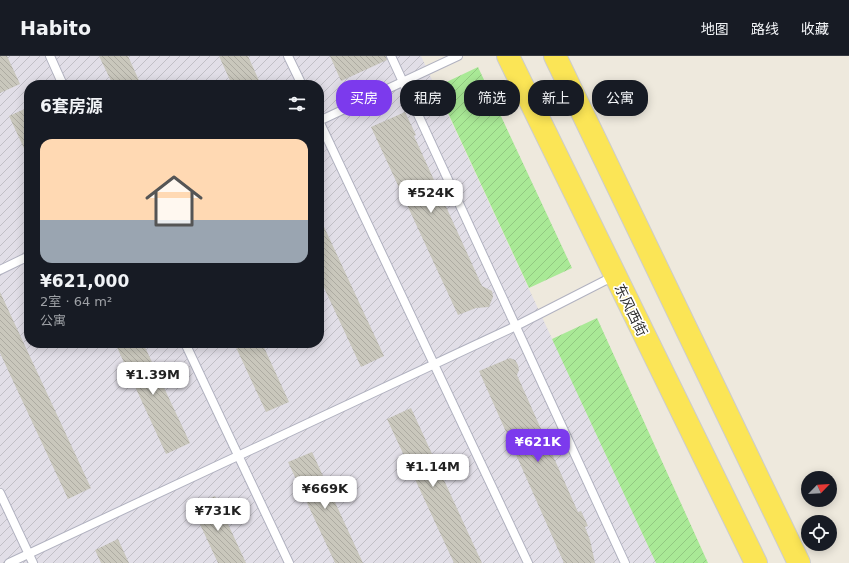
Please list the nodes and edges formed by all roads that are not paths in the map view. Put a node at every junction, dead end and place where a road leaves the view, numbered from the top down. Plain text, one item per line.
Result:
1 (50, 56) edge
2 (288, 56) edge
3 (391, 56) edge
4 (458, 56) edge
5 (508, 56) edge
6 (555, 56) edge
7 (61, 80) edge
8 (300, 80) edge
9 (402, 80) edge
10 (407, 80) edge
11 (400, 83) edge
12 (419, 116) edge
13 (324, 119) edge
14 (324, 132) edge
15 (24, 258) edge
16 (0, 270) edge
17 (615, 276) junction
18 (516, 326) junction
19 (187, 348) edge
20 (434, 364) junction
21 (238, 456) junction
22 (0, 493) edge
23 (28, 554) junction
24 (9, 563) edge
25 (33, 563) edge
26 (289, 563) edge
27 (528, 563) edge
28 (625, 563) edge
29 (756, 563) edge
30 (799, 563) edge

1 - 7 lane
2 - 8 lane
3 - 9 lane
4 - 10 lane
5 - 17 main road, 东风西街
6 - 30 main road
11 - 13 lane
12 - 18 lane
14 - 20 lane
15 - 16 lane
17 - 18 lane
17 - 29 main road, 东风西街
18 - 20 lane
18 - 28 lane
19 - 21 lane
20 - 21 lane
20 - 27 lane
21 - 23 lane
21 - 26 lane
22 - 23 lane
23 - 24 lane
23 - 25 lane

